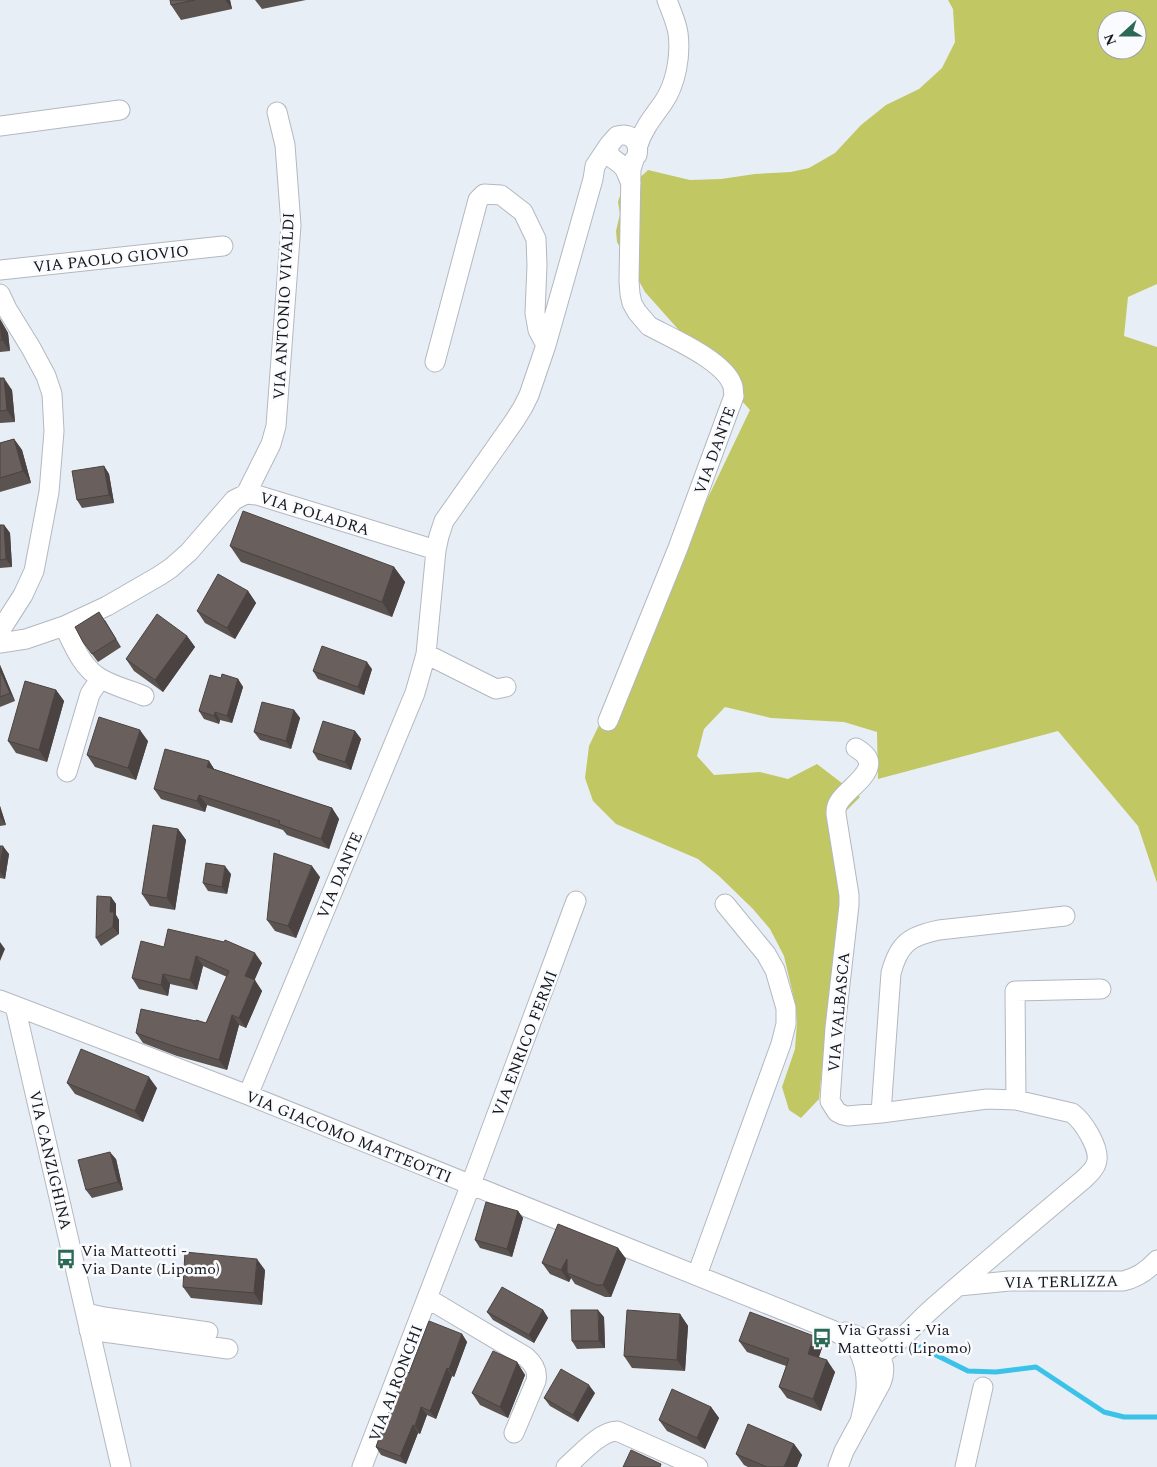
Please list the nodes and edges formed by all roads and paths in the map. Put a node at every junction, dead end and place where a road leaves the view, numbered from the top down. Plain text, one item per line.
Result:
1 (667, 0) edge
2 (120, 110) dead end
3 (277, 112) dead end
4 (653, 116) junction
5 (0, 126) edge
6 (616, 140) junction
7 (627, 158) junction
8 (593, 179) junction
9 (223, 246) dead end
10 (0, 270) edge
11 (0, 294) edge
12 (546, 345) junction
13 (435, 362) dead end
14 (246, 494) junction
15 (436, 550) junction
16 (64, 626) junction
17 (0, 631) edge
18 (0, 643) edge
19 (426, 654) junction
20 (100, 678) junction
21 (506, 687) dead end
22 (144, 696) dead end
23 (608, 720) dead end
24 (856, 748) dead end
25 (67, 772) dead end
26 (576, 901) dead end
27 (725, 904) dead end
28 (1065, 916) dead end
29 (1101, 989) dead end
30 (8, 1003) edge
31 (248, 1095) junction
32 (1016, 1100) junction
33 (882, 1113) junction
34 (471, 1184) junction
35 (1157, 1260) edge
36 (697, 1275) junction
37 (959, 1286) junction
38 (427, 1298) junction
39 (88, 1321) junction
40 (208, 1332) dead end
41 (228, 1349) dead end
42 (872, 1360) junction
43 (983, 1387) dead end
44 (514, 1433) dead end
45 (121, 1467) edge
46 (362, 1467) edge
47 (566, 1467) edge
48 (698, 1467) edge
49 (838, 1467) edge
50 (965, 1467) edge

1 - 4 street
2 - 5 street
3 - 14 street, VIA ANTONIO VIVALDI
4 - 6 street
4 - 7 street
6 - 7 street
6 - 7 street
6 - 8 street, VIA DANTE
7 - 8 street
7 - 23 street, VIA DANTE
8 - 12 street, VIA DANTE
9 - 10 street, VIA PAOLO GIOVIO
11 - 17 street
12 - 13 street
12 - 15 street, VIA DANTE
14 - 15 street, VIA POLADRA
14 - 16 street, VIA POLADRA
15 - 19 street, VIA DANTE
16 - 18 street, VIA POLADRA
16 - 20 street
19 - 21 street
19 - 31 street, VIA DANTE
20 - 22 street
20 - 25 street
24 - 33 street, VIA VALBASCA
26 - 34 street, VIA ENRICO FERMI
27 - 36 street
28 - 33 street
29 - 32 street
30 - 31 street, VIA GIACOMO MATTEOTTI
30 - 39 street, VIA CANZIGHINA
31 - 34 street, VIA GIACOMO MATTEOTTI
32 - 33 street, VIA VALBASCA
32 - 37 street, VIA VALBASCA
34 - 36 street, VIA GIACOMO MATTEOTTI
34 - 38 street, VIA AI RONCHI
35 - 37 street, VIA TERLIZZA
36 - 42 street, VIA GIACOMO MATTEOTTI
37 - 42 street, VIA VALBASCA
38 - 44 street
38 - 46 street, VIA AI RONCHI
39 - 40 street
39 - 41 street
39 - 45 street, VIA CANZIGHINA
42 - 49 street
43 - 50 street
47 - 48 street

